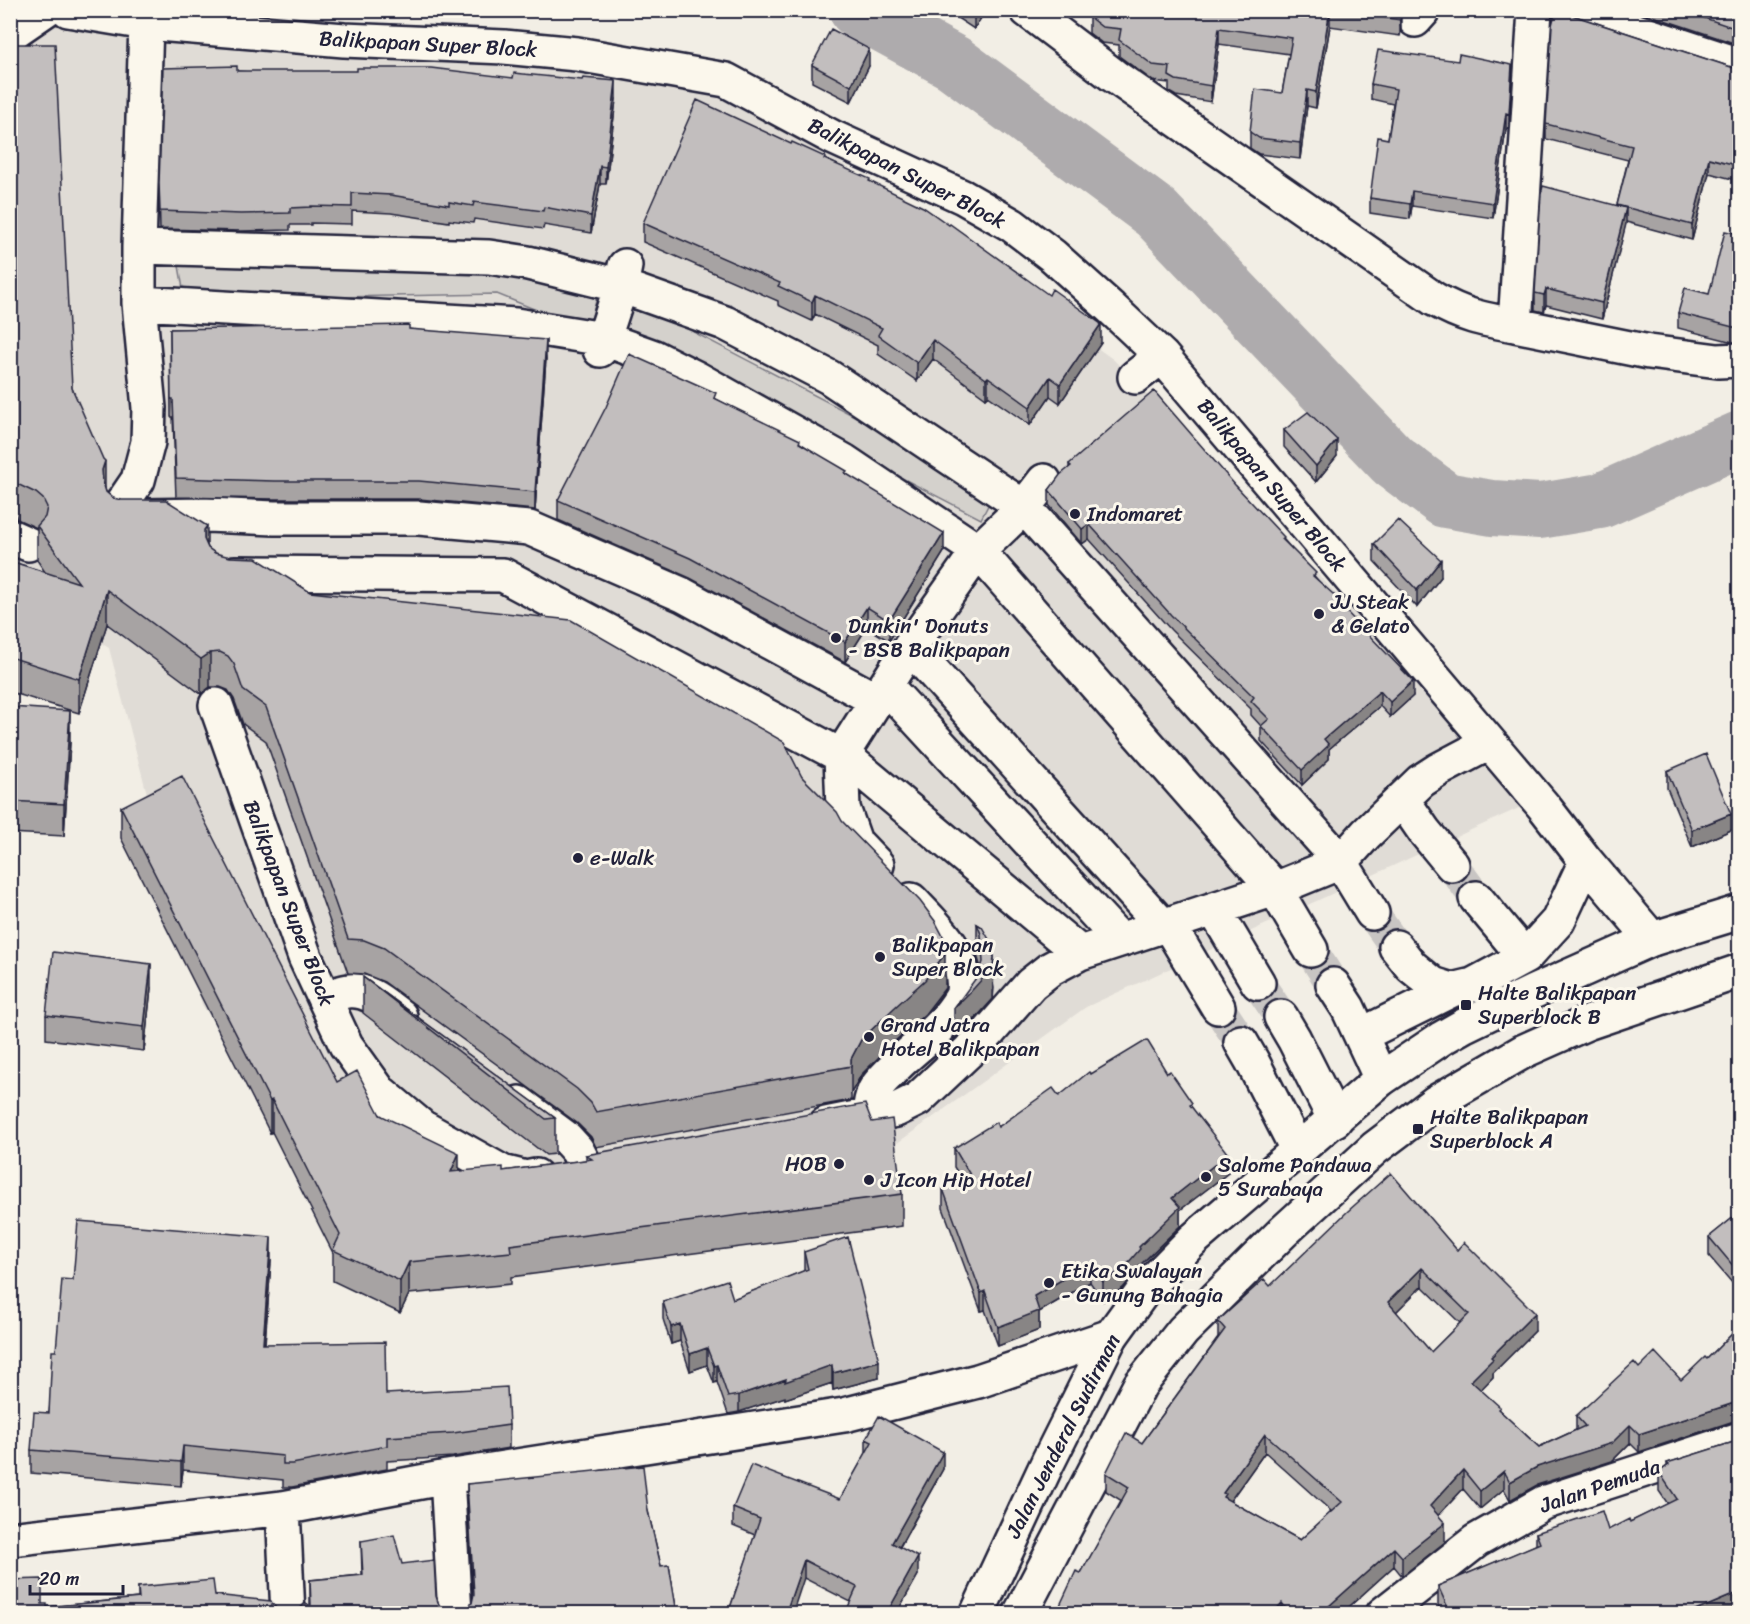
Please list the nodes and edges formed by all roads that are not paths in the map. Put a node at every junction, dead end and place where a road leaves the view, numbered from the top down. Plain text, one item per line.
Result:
1 (45, 10) edge
2 (68, 10) edge
3 (1027, 10) edge
4 (1535, 10) edge
5 (1572, 10) edge
6 (146, 23) junction
7 (10, 34) edge
8 (1740, 66) edge
9 (139, 247) junction
10 (623, 276) junction
11 (140, 303) junction
12 (1515, 325) junction
13 (602, 344) junction
14 (1162, 356) junction
15 (1740, 360) edge
16 (1135, 377) dead end
17 (1044, 481) dead end
18 (1024, 507) junction
19 (531, 524) junction
20 (978, 551) junction
21 (222, 570) edge
22 (503, 575) junction
23 (910, 647) junction
24 (881, 693) junction
25 (216, 705) dead end
26 (1489, 743) junction
27 (841, 756) junction
28 (1402, 799) junction
29 (1586, 861) junction
30 (1341, 862) junction
31 (1452, 865) tunnel mouth
32 (1275, 889) junction
33 (1476, 898) tunnel mouth
34 (1214, 909) junction
35 (1740, 912) edge
36 (1372, 913) tunnel mouth
37 (1166, 925) junction
38 (1652, 939) junction
39 (1120, 940) junction
40 (1396, 947) tunnel mouth
41 (1311, 950) tunnel mouth
42 (1080, 953) junction
43 (1525, 957) junction
44 (1740, 971) edge
45 (1258, 982) tunnel mouth
46 (1333, 985) tunnel mouth
47 (1452, 990) junction
48 (325, 999) junction
49 (1218, 1007) tunnel mouth
50 (1281, 1017) tunnel mouth
51 (1463, 1026) junction
52 (420, 1031) dead end
53 (1361, 1035) junction
54 (1241, 1042) tunnel mouth
55 (1381, 1078) junction
56 (496, 1086) dead end
57 (869, 1116) junction
58 (1335, 1120) junction
59 (799, 1129) edge
60 (1298, 1151) junction
61 (1111, 1336) junction
62 (1740, 1439) edge
63 (447, 1477) junction
64 (283, 1508) junction
65 (10, 1539) edge
66 (288, 1614) edge
67 (454, 1614) edge
68 (976, 1614) edge
69 (1020, 1614) edge
70 (1383, 1614) edge

1 - 7 main road
2 - 6 main road, Balikpapan Super Block
3 - 12 main road
4 - 12 main road
5 - 8 main road
6 - 9 main road
6 - 14 main road, Balikpapan Super Block
9 - 10 main road
9 - 11 main road
10 - 13 main road
10 - 18 main road
11 - 13 main road
11 - 19 main road
12 - 15 main road
13 - 20 main road
14 - 16 main road
14 - 26 main road, Balikpapan Super Block
17 - 18 main road
18 - 20 main road
18 - 30 main road
19 - 22 main road
19 - 24 main road
20 - 23 main road
20 - 32 main road
21 - 22 main road
22 - 27 main road
23 - 24 main road
23 - 37 main road
24 - 27 main road
24 - 39 main road
25 - 48 main road, Balikpapan Super Block
26 - 28 main road
26 - 29 main road, Balikpapan Super Block
27 - 42 main road
27 - 57 main road
28 - 30 main road
28 - 31 main road
29 - 38 main road, Balikpapan Super Block
29 - 43 main road
30 - 32 main road
30 - 36 main road
32 - 34 main road
32 - 41 main road
33 - 43 main road
34 - 37 main road
34 - 45 main road
35 - 38 main road, Jalan Jenderal Sudirman
37 - 39 main road
37 - 49 main road
38 - 51 main road, Jalan Jenderal Sudirman
39 - 42 main road
40 - 47 main road
42 - 57 main road
43 - 47 main road
44 - 69 main road, Jalan Jenderal Sudirman
46 - 53 main road
47 - 51 main road
47 - 53 main road
48 - 52 main road
48 - 56 main road, Balikpapan Super Block
50 - 58 main road
51 - 55 main road, Jalan Jenderal Sudirman
53 - 55 main road
54 - 60 main road
55 - 58 main road, Jalan Jenderal Sudirman
57 - 59 main road
58 - 60 main road, Jalan Jenderal Sudirman
60 - 61 main road, Jalan Jenderal Sudirman
61 - 63 main road
61 - 68 main road, Jalan Jenderal Sudirman
62 - 70 main road, Jalan Pemuda
63 - 64 main road
63 - 67 main road
64 - 65 main road
64 - 66 main road

